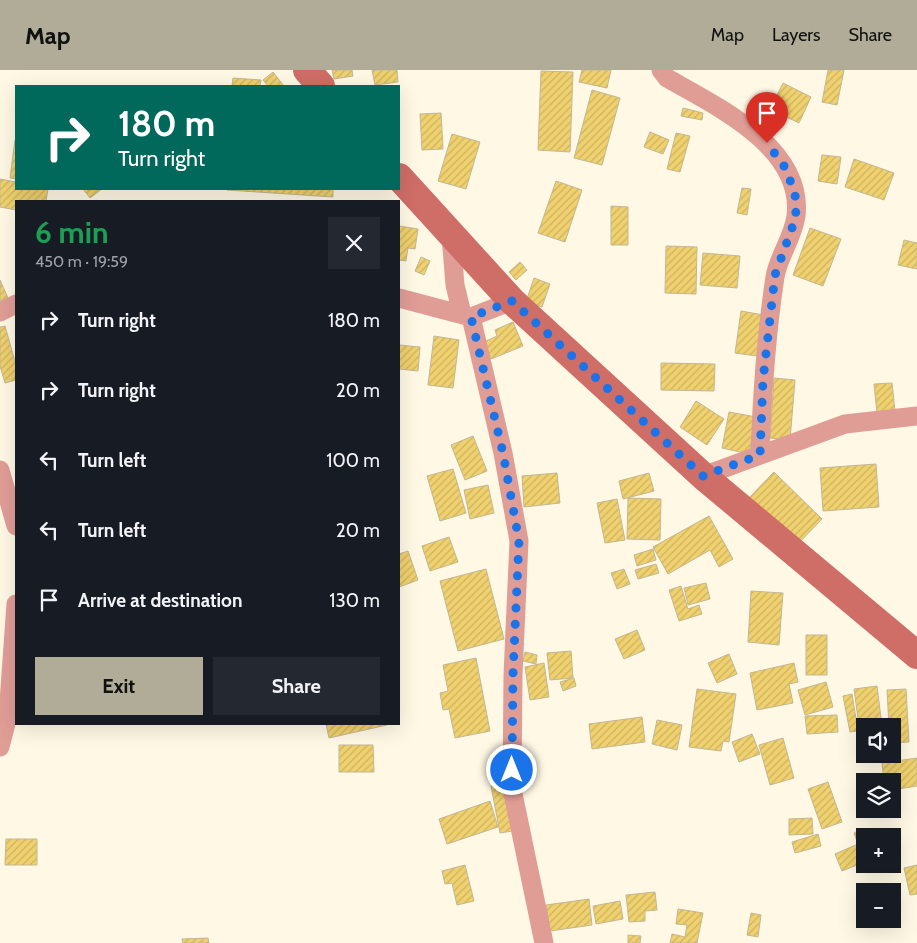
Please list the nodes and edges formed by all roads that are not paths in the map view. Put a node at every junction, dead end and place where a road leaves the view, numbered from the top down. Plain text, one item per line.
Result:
1 (307, 70) edge
2 (661, 70) edge
3 (320, 85) edge
4 (400, 178) edge
5 (451, 236) junction
6 (400, 298) edge
7 (512, 301) junction
8 (15, 304) edge
9 (0, 312) edge
10 (466, 316) junction
11 (917, 416) edge
12 (760, 455) junction
13 (0, 470) edge
14 (703, 476) junction
15 (15, 522) edge
16 (15, 618) edge
17 (917, 656) edge
18 (0, 747) edge
19 (544, 943) edge

1 - 3 street
2 - 12 street
4 - 5 street
5 - 7 street
5 - 10 street
6 - 10 street
7 - 10 street
7 - 14 street
8 - 9 street
10 - 19 street
11 - 12 street
12 - 14 street
13 - 15 street
14 - 17 street
16 - 18 street

